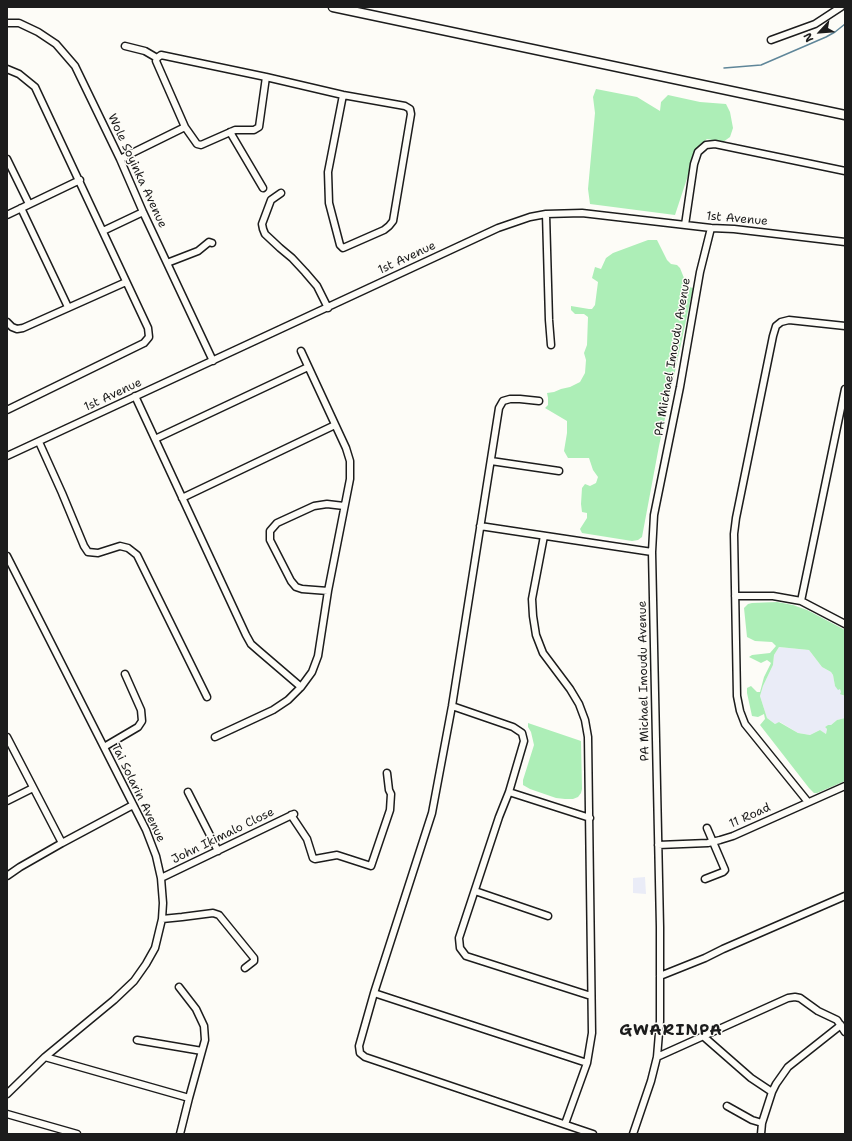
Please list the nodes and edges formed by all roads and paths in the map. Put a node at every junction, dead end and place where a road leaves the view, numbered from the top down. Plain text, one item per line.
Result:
1 (333, 7) edge
2 (841, 7) edge
3 (7, 23) edge
4 (771, 40) dead end
5 (125, 46) dead end
6 (157, 58) junction
7 (7, 69) edge
8 (266, 77) junction
9 (343, 95) junction
10 (845, 115) edge
11 (185, 127) junction
12 (230, 132) junction
13 (7, 159) edge
14 (120, 159) junction
15 (845, 171) edge
16 (80, 180) junction
17 (263, 188) dead end
18 (281, 193) dead end
19 (29, 204) junction
20 (21, 208) junction
21 (143, 212) junction
22 (546, 214) junction
23 (7, 215) edge
24 (685, 226) junction
25 (710, 228) junction
26 (103, 231) junction
27 (845, 242) edge
28 (212, 243) dead end
29 (167, 263) junction
30 (126, 282) junction
31 (68, 307) junction
32 (328, 308) junction
33 (7, 322) edge
34 (845, 326) edge
35 (551, 345) dead end
36 (301, 351) dead end
37 (213, 361) junction
38 (308, 367) junction
39 (845, 389) edge
40 (135, 396) junction
41 (539, 401) dead end
42 (844, 407) edge
43 (7, 410) edge
44 (335, 425) junction
45 (155, 439) junction
46 (39, 442) junction
47 (7, 456) edge
48 (491, 461) junction
49 (559, 471) dead end
50 (182, 498) junction
51 (344, 506) junction
52 (480, 526) junction
53 (544, 536) junction
54 (652, 552) junction
55 (7, 556) edge
56 (328, 590) junction
57 (735, 596) junction
58 (801, 601) junction
59 (844, 622) edge
60 (125, 674) dead end
61 (301, 687) junction
62 (207, 697) dead end
63 (452, 706) junction
64 (7, 737) edge
65 (214, 737) dead end
66 (104, 747) junction
67 (387, 773) dead end
68 (845, 786) edge
69 (33, 788) junction
70 (188, 792) dead end
71 (509, 792) junction
72 (7, 801) edge
73 (808, 802) junction
74 (134, 804) junction
75 (590, 818) junction
76 (707, 828) dead end
77 (713, 842) junction
78 (62, 843) junction
79 (658, 845) junction
80 (218, 851) junction
81 (7, 876) edge
82 (161, 878) junction
83 (705, 879) dead end
84 (475, 891) junction
85 (845, 896) edge
86 (548, 916) dead end
87 (162, 918) junction
88 (245, 968) dead end
89 (660, 976) junction
90 (180, 987) dead end
91 (374, 993) junction
92 (591, 996) junction
93 (841, 1025) junction
94 (845, 1032) edge
95 (703, 1036) junction
96 (137, 1040) dead end
97 (202, 1051) junction
98 (45, 1057) junction
99 (656, 1057) junction
100 (587, 1063) junction
101 (772, 1092) junction
102 (7, 1094) edge
103 (189, 1098) junction
104 (728, 1106) dead end
105 (7, 1114) edge
106 (762, 1123) junction
107 (565, 1124) junction
108 (77, 1134) edge
109 (180, 1134) edge
110 (594, 1134) edge
111 (633, 1134) edge
112 (761, 1134) edge

1 - 10 main road
2 - 4 street
3 - 14 street, Wole Soyinka Avenue
5 - 6 street
6 - 8 street
6 - 11 street
7 - 16 street
8 - 9 street
8 - 12 street
9 - 9 street
11 - 12 street
11 - 14 street
12 - 17 street
13 - 19 street
14 - 21 street, Wole Soyinka Avenue
15 - 24 street
16 - 19 street
16 - 26 street
18 - 32 street
19 - 20 street
20 - 23 street
20 - 31 street
21 - 26 street
21 - 29 street, Wole Soyinka Avenue
22 - 24 street, 1st Avenue
22 - 32 street, 1st Avenue
22 - 35 street
24 - 25 street, 1st Avenue
25 - 27 street, 1st Avenue
25 - 54 street, PA Michael Imoudu Avenue
26 - 30 street
28 - 29 street
29 - 37 street, Wole Soyinka Avenue
30 - 31 street
30 - 43 street
31 - 33 street
32 - 37 street, 1st Avenue
34 - 57 street
36 - 38 street
37 - 40 street, 1st Avenue
38 - 44 street
38 - 45 street
39 - 42 street
40 - 45 street
40 - 46 street, 1st Avenue
41 - 48 street
42 - 58 street
44 - 50 street
44 - 51 street
45 - 50 street
46 - 47 street, 1st Avenue
46 - 62 street
48 - 49 street
48 - 52 street
50 - 61 street
51 - 56 street
51 - 56 street
52 - 53 street
52 - 63 street
53 - 54 street
53 - 75 street
54 - 79 street, PA Michael Imoudu Avenue
55 - 66 street, Tai Solarin Avenue
56 - 61 street
57 - 58 street
57 - 73 street
58 - 59 street
60 - 66 street
61 - 65 street
63 - 71 street
63 - 91 street
64 - 69 street
66 - 74 street, Tai Solarin Avenue
67 - 80 street, John Ikimalo Close
68 - 73 street, 11 Road
69 - 72 street
69 - 78 street
70 - 80 street
71 - 75 street
71 - 84 street
73 - 77 street, 11 Road
74 - 78 street
74 - 82 street, Tai Solarin Avenue
75 - 92 street
76 - 77 street
77 - 79 street, 11 Road
77 - 83 street
78 - 81 street
79 - 89 street, PA Michael Imoudu Avenue
80 - 82 street, John Ikimalo Close
82 - 87 street, Tai Solarin Avenue
84 - 86 street
84 - 92 street
85 - 89 street
87 - 88 street
87 - 98 street, Tai Solarin Avenue
89 - 99 street, PA Michael Imoudu Avenue
90 - 97 street
91 - 100 street
91 - 107 street
92 - 100 street
93 - 94 street
93 - 95 street
93 - 101 street
95 - 99 street
95 - 101 street
96 - 97 street
97 - 103 street
98 - 102 street, Tai Solarin Avenue
98 - 103 street
99 - 111 street, PA Michael Imoudu Avenue
100 - 107 street
101 - 106 street
103 - 109 street
104 - 106 street
105 - 108 street
106 - 112 street
107 - 110 street

